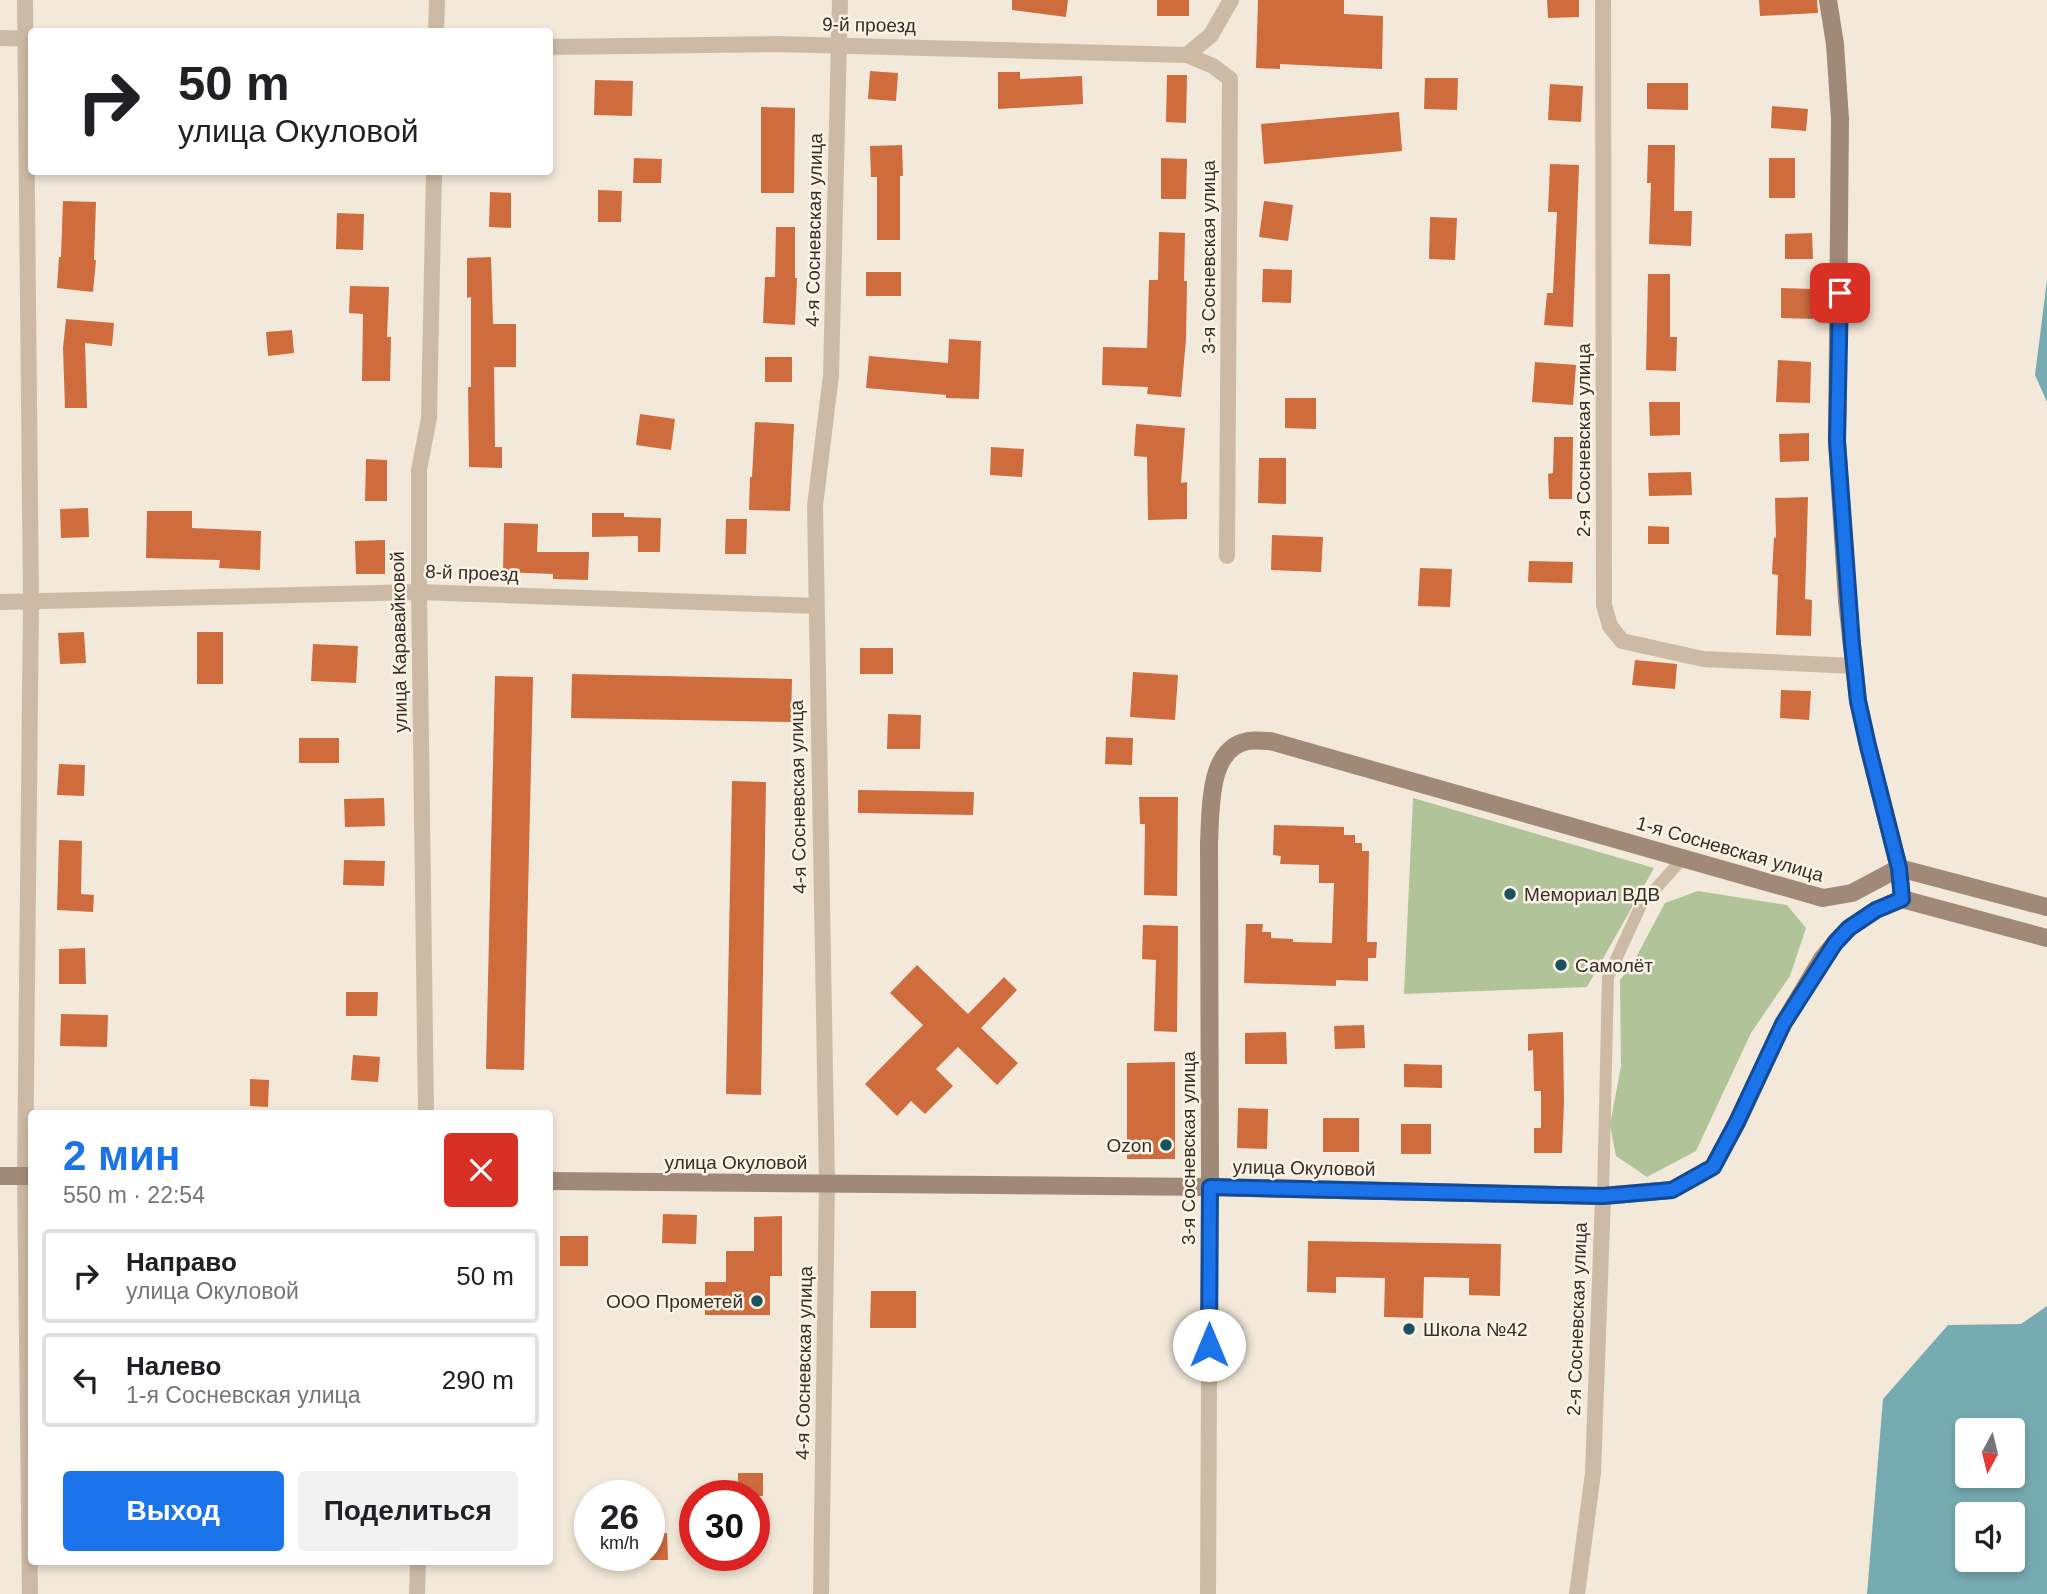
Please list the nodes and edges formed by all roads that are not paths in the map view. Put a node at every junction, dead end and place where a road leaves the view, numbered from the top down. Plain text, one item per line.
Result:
1 (25, 0) edge
2 (437, 0) edge
3 (841, 0) edge
4 (1231, 0) edge
5 (1603, 0) edge
6 (1828, 0) edge
7 (436, 28) edge
8 (0, 38) edge
9 (28, 38) edge
10 (839, 45) junction
11 (553, 47) edge
12 (1187, 55) junction
13 (29, 175) edge
14 (434, 175) edge
15 (1227, 556) dead end
16 (419, 592) junction
17 (0, 602) edge
18 (31, 602) junction
19 (816, 606) junction
20 (1854, 666) junction
21 (1270, 741) joint
22 (1684, 857) junction
23 (1899, 868) junction
24 (1902, 899) junction
25 (2047, 907) edge
26 (2047, 938) edge
27 (28, 1110) edge
28 (426, 1110) edge
29 (0, 1176) edge
30 (28, 1176) edge
31 (553, 1181) edge
32 (827, 1184) junction
33 (1210, 1187) junction
34 (1603, 1196) junction
35 (30, 1565) edge
36 (418, 1565) edge
37 (30, 1594) edge
38 (417, 1594) edge
39 (821, 1594) edge
40 (1208, 1594) edge
41 (1577, 1594) edge

1 - 9 street
2 - 7 street
3 - 10 street, 4-я Сосневская улица
4 - 12 street
5 - 20 street, 2-я Сосневская улица
6 - 20 main road
8 - 9 street
10 - 11 street, 9-й проезд
10 - 12 street, 9-й проезд
10 - 19 street, 4-я Сосневская улица
12 - 15 street, 3-я Сосневская улица
13 - 18 street
14 - 16 street, улица Каравайковой
16 - 18 street, 8-й проезд
16 - 19 street, 8-й проезд
16 - 28 street, улица Каравайковой
17 - 18 street, 8-й проезд
18 - 27 street
19 - 32 street, 4-я Сосневская улица
20 - 23 main road
21 - 22 main road, 1-я Сосневская улица
21 - 33 main road, 3-я Сосневская улица
22 - 23 main road, 1-я Сосневская улица
22 - 34 street, 2-я Сосневская улица
23 - 24 main road
23 - 25 main road
24 - 26 main road
24 - 34 main road, улица Окуловой
29 - 30 main road
31 - 32 main road, улица Окуловой
32 - 33 main road, улица Окуловой
32 - 39 street, 4-я Сосневская улица
33 - 34 main road, улица Окуловой
33 - 40 street, 3-я Сосневская улица
34 - 41 street, 2-я Сосневская улица
35 - 37 street
36 - 38 street

